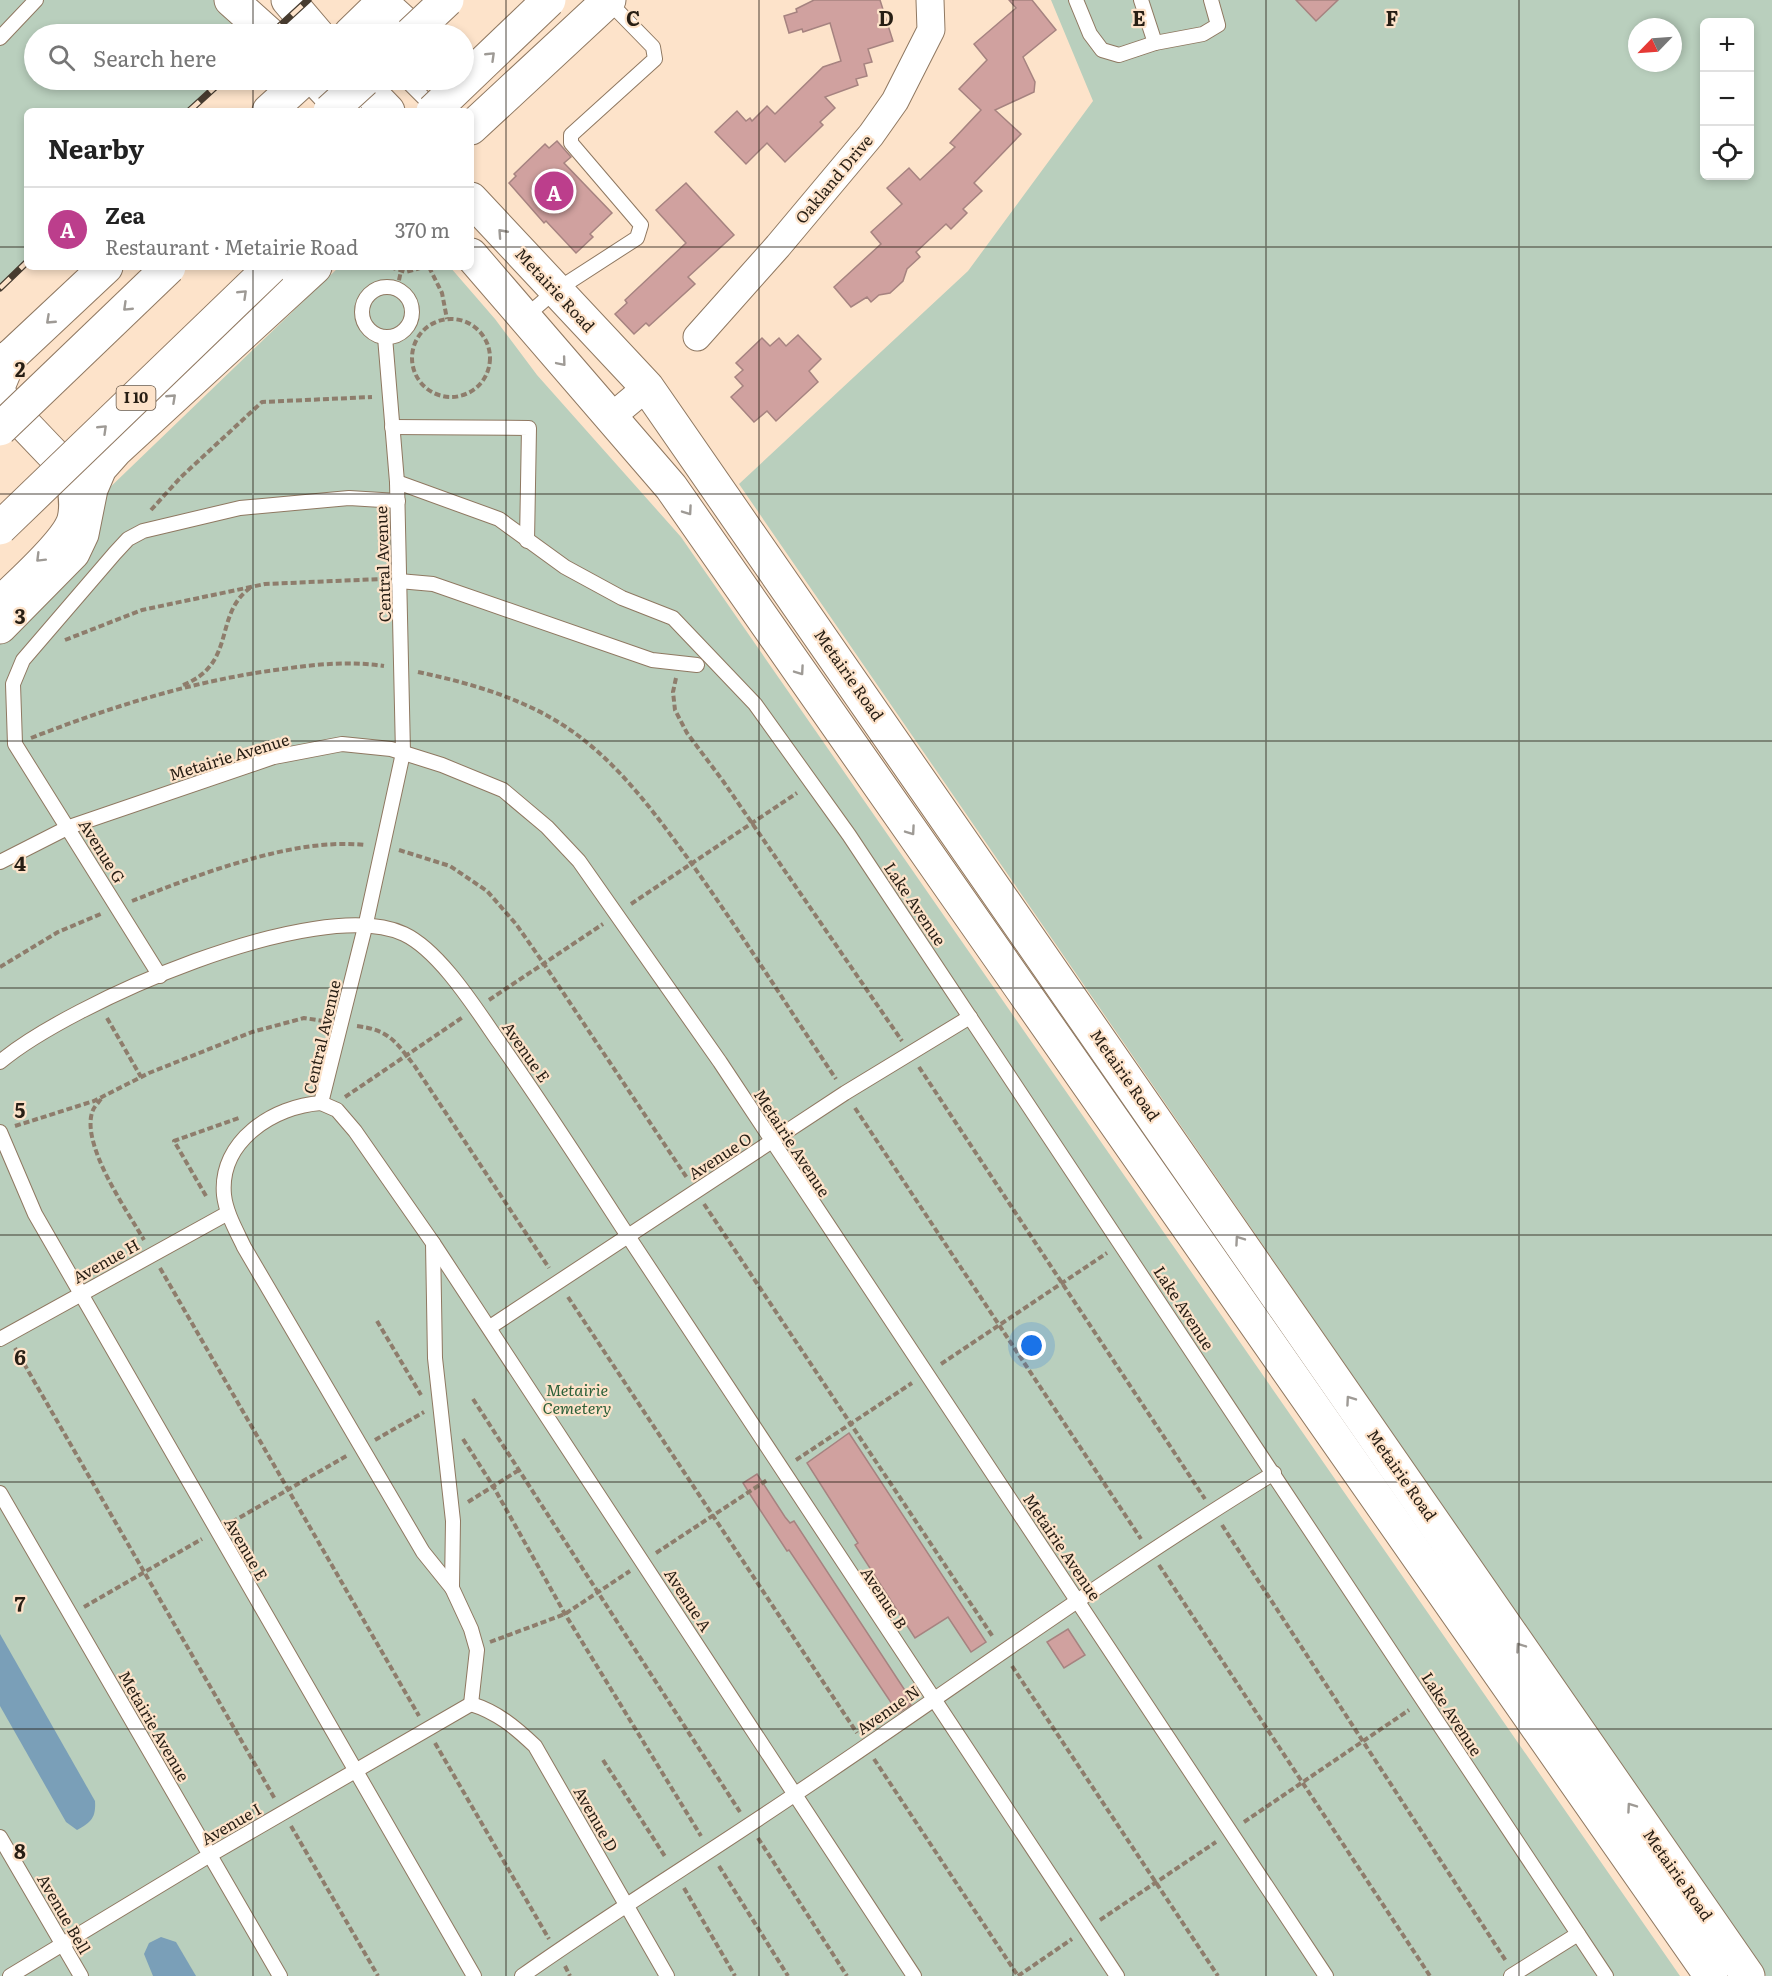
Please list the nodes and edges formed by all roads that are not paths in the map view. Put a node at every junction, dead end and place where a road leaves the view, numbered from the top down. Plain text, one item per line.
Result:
1 (36, 0) edge
2 (231, 0) edge
3 (288, 0) edge
4 (447, 0) edge
5 (549, 0) edge
6 (609, 0) edge
7 (930, 0) edge
8 (1076, 0) edge
9 (1141, 0) edge
10 (1211, 0) edge
11 (384, 2) edge
12 (258, 24) edge
13 (308, 24) edge
14 (364, 24) edge
15 (406, 24) edge
16 (422, 24) edge
17 (0, 38) edge
18 (1155, 43) junction
19 (474, 72) edge
20 (294, 90) edge
21 (325, 90) edge
22 (353, 90) edge
23 (368, 90) edge
24 (416, 90) edge
25 (455, 90) edge
26 (468, 90) edge
27 (277, 108) edge
28 (333, 108) edge
29 (342, 108) edge
30 (385, 108) edge
31 (435, 108) edge
32 (436, 108) edge
33 (479, 119) edge
34 (474, 202) edge
35 (474, 258) edge
36 (103, 270) edge
37 (166, 270) edge
38 (268, 270) edge
39 (312, 270) edge
40 (555, 291) junction
41 (525, 317) junction
42 (385, 337) junction
43 (697, 338) dead end
44 (4, 368) edge
45 (647, 387) junction
46 (0, 394) edge
47 (610, 418) junction
48 (392, 427) junction
49 (0, 429) edge
50 (100, 468) junction
51 (67, 469) junction
52 (397, 482) junction
53 (398, 501) junction
54 (0, 528) edge
55 (527, 542) junction
56 (399, 581) junction
57 (0, 599) edge
58 (0, 627) edge
59 (697, 665) dead end
60 (403, 753) junction
61 (69, 827) junction
62 (0, 862) edge
63 (366, 924) junction
64 (160, 976) junction
65 (970, 1017) junction
66 (0, 1062) edge
67 (325, 1105) junction
68 (5, 1130) edge
69 (772, 1142) junction
70 (228, 1214) junction
71 (628, 1235) junction
72 (433, 1243) junction
73 (81, 1293) junction
74 (490, 1327) junction
75 (4, 1337) edge
76 (1274, 1473) junction
77 (0, 1493) edge
78 (452, 1588) junction
79 (1077, 1599) junction
80 (931, 1700) junction
81 (471, 1704) junction
82 (355, 1772) junction
83 (794, 1795) junction
84 (0, 1837) edge
85 (210, 1855) junction
86 (625, 1904) junction
87 (1578, 1934) junction
88 (62, 1944) junction
89 (1513, 1975) edge
90 (10, 1976) edge
91 (81, 1976) edge
92 (280, 1976) edge
93 (474, 1976) edge
94 (522, 1976) edge
95 (667, 1976) edge
96 (915, 1976) edge
97 (1117, 1976) edge
98 (1326, 1976) edge
99 (1606, 1976) edge
100 (1711, 1976) edge
101 (1748, 1976) edge

1 - 17 lane
2 - 12 main road
3 - 13 main road
4 - 16 main road, bridge
19 -> 5 main road, bridge
6 - 33 main road
6 - 40 lane
7 - 43 street, Oakland Drive
8 - 18 lane
9 - 18 lane
10 - 18 lane
11 - 14 main road
11 - 15 main road
20 - 27 main road
21 - 29 main road
22 - 28 main road, bridge
23 - 30 main road
24 - 31 lane
32 -> 25 main road, bridge
26 - 33 main road
40 -> 34 main road, Metairie Road
35 - 41 main road, Metairie Road
36 -> 44 main road
37 -> 49 main road, bridge
54 -> 38 main road, I 10, bridge
50 -> 39 main road
40 - 41 lane
40 - 45 main road, Metairie Road
41 -> 47 main road, Metairie Road
42 - 42 lane
42 - 48 lane, Central Avenue
45 - 47 street
101 -> 45 main road, Metairie Road
46 - 51 main road
47 -> 100 main road, Metairie Road
48 - 52 lane, Central Avenue
48 - 55 lane
50 - 51 main road
50 - 58 main road
51 -> 57 street
52 - 53 lane, Central Avenue
52 - 55 lane, Lake Avenue
53 - 56 lane, Central Avenue
53 - 61 lane, Avenue G
55 - 65 lane, Lake Avenue
56 - 59 lane
56 - 60 lane, Central Avenue
60 - 61 lane, Metairie Avenue
60 - 63 lane, Central Avenue
60 - 69 lane, Metairie Avenue
61 - 62 lane, Metairie Avenue
61 - 64 lane, Avenue G
63 - 64 lane, Avenue E
63 - 67 lane, Central Avenue
63 - 71 lane, Avenue E
64 - 66 lane, Avenue E
65 - 69 lane, Avenue O
65 - 76 lane, Lake Avenue
67 - 70 lane
67 - 72 lane, Central Avenue
68 - 73 lane, Avenue E
69 - 71 lane, Avenue O
69 - 79 lane, Metairie Avenue
70 - 73 lane, Avenue H
70 - 78 lane
71 - 74 lane, Avenue O
71 - 80 lane, Avenue B
72 - 74 lane, Avenue A
72 - 78 lane
73 - 75 lane, Avenue H
73 - 82 lane, Avenue E
74 - 83 lane, Avenue A
76 - 79 lane, Avenue N
76 - 87 lane, Lake Avenue
77 - 85 lane, Metairie Avenue
78 - 81 lane
79 - 80 lane, Avenue N
79 - 98 lane, Metairie Avenue
80 - 83 lane, Avenue N
80 - 97 lane, Avenue B
81 - 82 lane, Avenue I
81 - 86 lane, Avenue D
82 - 85 lane, Avenue I
82 - 93 lane, Avenue E
83 - 86 lane, Avenue N
83 - 96 lane, Avenue A
84 - 88 lane, Avenue Bell
85 - 88 lane, Avenue I
85 - 92 lane, Metairie Avenue
86 - 94 lane, Avenue N
86 - 95 lane, Avenue D
87 - 89 lane
87 - 99 lane, Lake Avenue
88 - 90 lane, Avenue I
88 - 91 lane, Avenue Bell

